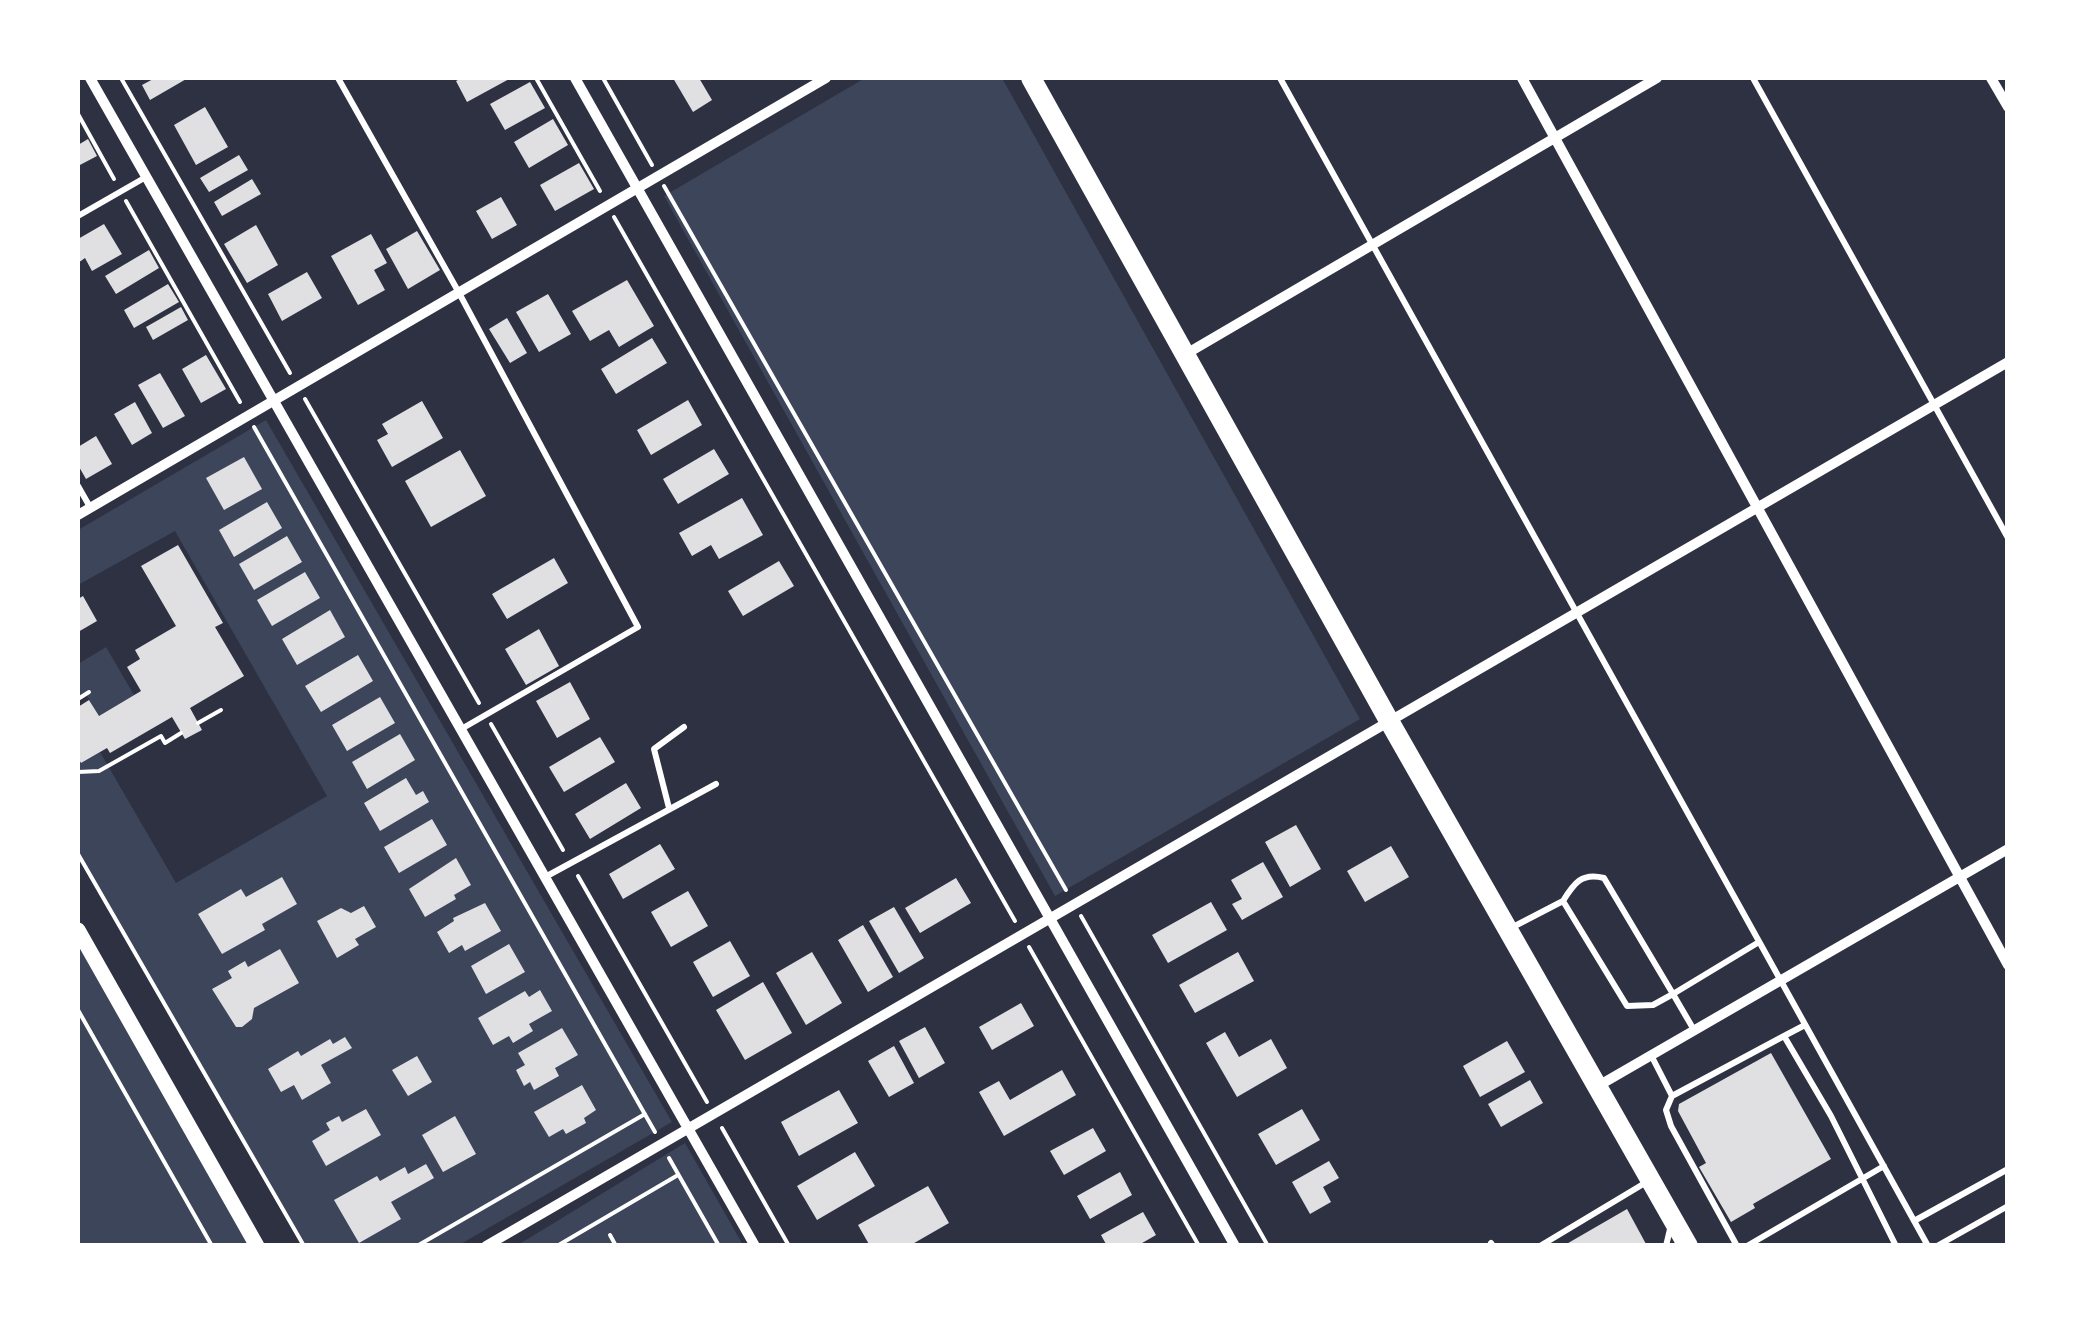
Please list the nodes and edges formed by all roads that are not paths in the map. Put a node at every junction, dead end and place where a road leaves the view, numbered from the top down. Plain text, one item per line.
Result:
1 (90, 78) edge
2 (338, 78) edge
3 (575, 78) edge
4 (826, 78) edge
5 (1031, 78) edge
6 (1280, 78) edge
7 (1522, 78) edge
8 (1657, 78) edge
9 (1753, 78) edge
10 (1991, 78) edge
11 (2008, 107) edge
12 (1555, 137) junction
13 (147, 177) junction
14 (636, 188) junction
15 (78, 216) edge
16 (1372, 244) junction
17 (458, 291) junction
18 (1186, 354) junction
19 (2008, 362) edge
20 (272, 399) junction
21 (1934, 405) junction
22 (78, 486) edge
23 (90, 508) junction
24 (1758, 508) junction
25 (78, 515) edge
26 (2008, 538) edge
27 (1577, 611) junction
28 (1388, 719) junction
29 (684, 726) dead end
30 (462, 728) junction
31 (716, 784) dead end
32 (668, 808) junction
33 (2008, 849) edge
34 (547, 876) junction
35 (1959, 877) junction
36 (1563, 901) junction
37 (1050, 920) junction
38 (1508, 929) junction
39 (78, 930) edge
40 (1760, 942) junction
41 (2008, 965) edge
42 (1780, 980) junction
43 (1673, 994) junction
44 (1805, 1026) junction
45 (1694, 1030) junction
46 (1784, 1036) junction
47 (1650, 1055) junction
48 (1598, 1086) junction
49 (1672, 1096) junction
50 (690, 1128) junction
51 (1884, 1166) junction
52 (2008, 1169) edge
53 (1651, 1180) junction
54 (1861, 1180) junction
55 (2008, 1206) edge
56 (1672, 1219) junction
57 (1914, 1220) junction
58 (1752, 1244) edge
59 (256, 1246) edge
60 (486, 1246) edge
61 (756, 1246) edge
62 (1235, 1246) edge
63 (1540, 1246) edge
64 (1666, 1246) edge
65 (1688, 1246) edge
66 (1736, 1246) edge
67 (1896, 1246) edge
68 (1928, 1246) edge
69 (1937, 1246) edge

1 - 13 street
2 - 17 lane
3 - 14 street
4 - 14 street
5 - 18 main road
6 - 16 lane
7 - 12 street
8 - 12 street
9 - 21 lane
10 - 11 street
12 - 16 street
12 - 24 street
13 - 15 lane
13 - 20 street
14 - 17 street
14 - 37 street
16 - 18 street
16 - 27 lane
17 - 20 street
17 - 30 lane
18 - 28 main road
19 - 21 street
20 - 23 street
20 - 30 street
21 - 24 street
21 - 26 lane
22 - 23 lane
23 - 25 street
24 - 27 street
24 - 35 street
27 - 28 street
27 - 40 lane
28 - 37 street
28 - 38 main road
29 - 32 lane
30 - 34 street
31 - 32 lane
32 - 34 lane
33 - 35 street
34 - 50 street
35 - 41 street
35 - 42 street
36 - 38 lane
36 - 43 lane
36 - 43 lane
37 - 50 street
37 - 62 street
38 - 48 main road
39 - 59 street
40 - 42 lane
40 - 43 lane
42 - 44 lane
42 - 45 street
43 - 45 lane
44 - 46 lane
44 - 51 lane
45 - 47 street
46 - 49 lane
46 - 54 lane
47 - 48 street
47 - 49 lane
48 - 53 main road
49 - 66 lane
50 - 60 street
50 - 61 street
51 - 54 lane
51 - 57 lane
52 - 57 lane
53 - 56 main road
53 - 63 lane
54 - 58 lane
54 - 67 lane
55 - 69 lane
56 - 64 lane
56 - 65 main road
57 - 68 lane

